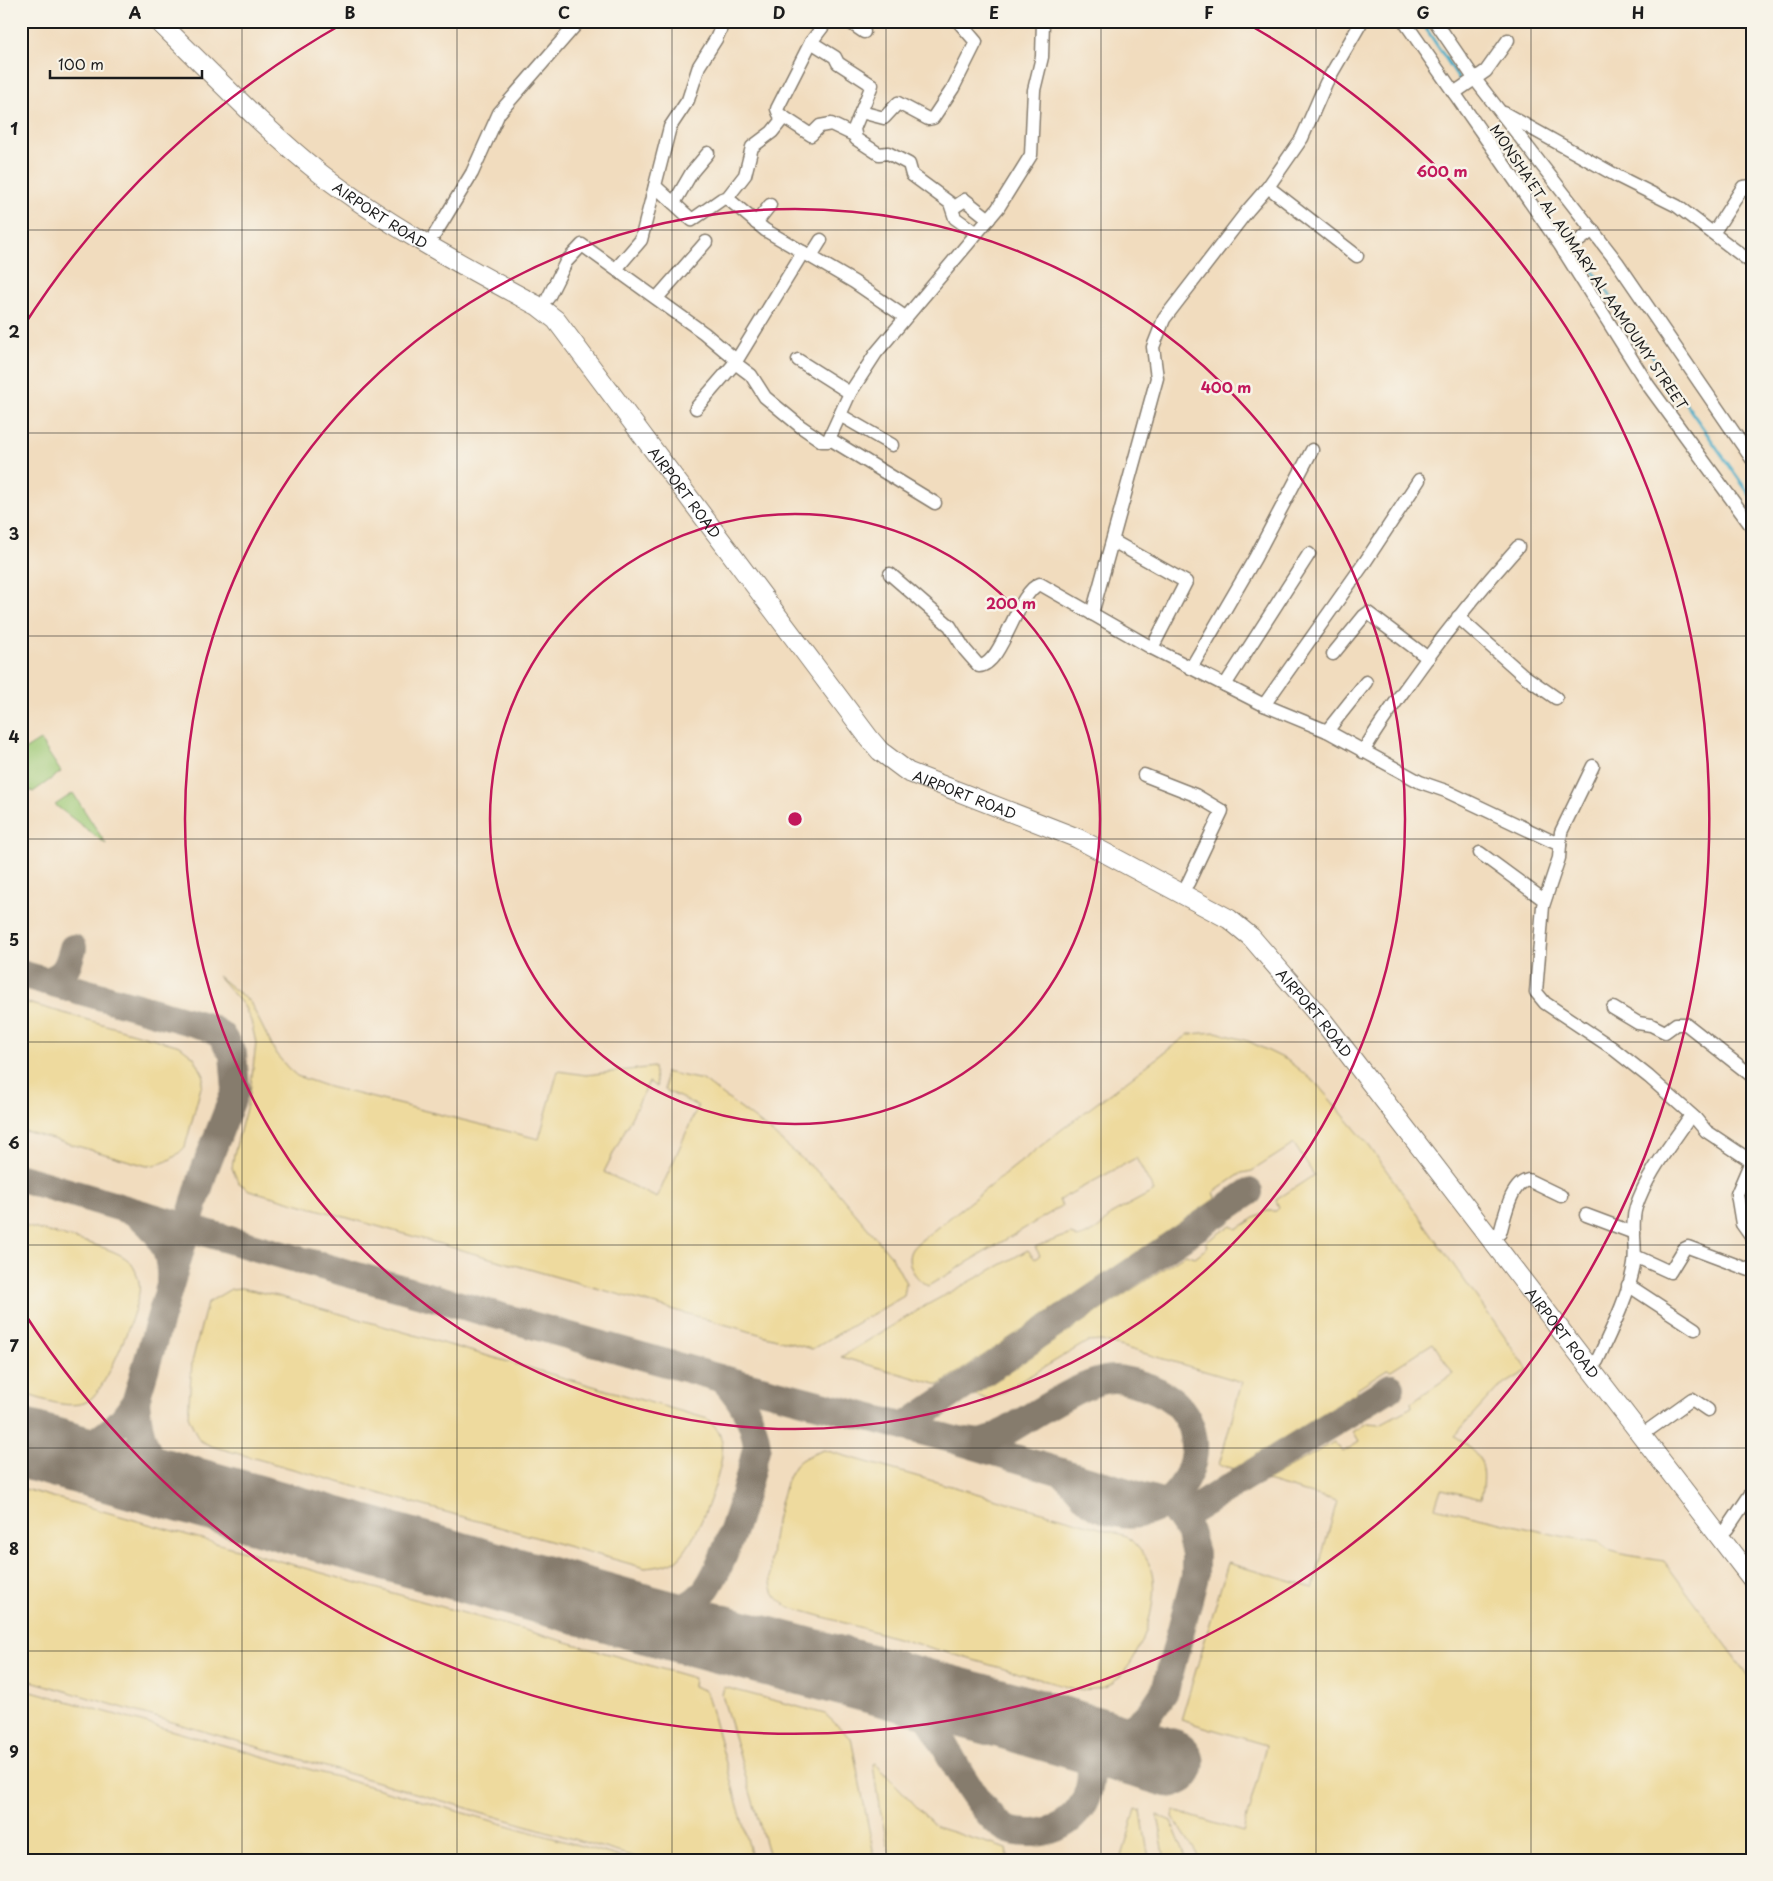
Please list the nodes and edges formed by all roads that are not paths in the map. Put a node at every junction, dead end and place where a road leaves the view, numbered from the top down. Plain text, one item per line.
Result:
1 (158, 21) edge
2 (177, 21) edge
3 (579, 21) edge
4 (724, 21) edge
5 (827, 21) edge
6 (848, 21) edge
7 (958, 21) edge
8 (1043, 21) edge
9 (1362, 21) edge
10 (1404, 21) edge
11 (1435, 21) edge
12 (864, 32) dead end
13 (1508, 40) dead end
14 (812, 42) junction
15 (1474, 78) junction
16 (1454, 93) junction
17 (1498, 110) junction
18 (861, 112) junction
19 (784, 117) junction
20 (854, 135) junction
21 (708, 153) dead end
22 (654, 186) junction
23 (1752, 186) edge
24 (1268, 187) junction
25 (727, 198) junction
26 (674, 202) junction
27 (770, 205) dead end
28 (953, 208) junction
29 (989, 219) junction
30 (756, 223) junction
31 (1593, 230) junction
32 (1714, 232) junction
33 (976, 233) junction
34 (435, 234) junction
35 (821, 240) dead end
36 (706, 242) dead end
37 (1564, 252) junction
38 (807, 254) junction
39 (1357, 256) dead end
40 (1752, 262) edge
41 (616, 269) junction
42 (861, 270) dead end
43 (854, 282) junction
44 (517, 288) junction
45 (548, 298) junction
46 (656, 298) junction
47 (905, 317) junction
48 (798, 360) dead end
49 (736, 361) junction
50 (850, 393) junction
51 (696, 408) dead end
52 (840, 415) junction
53 (830, 439) junction
54 (892, 445) dead end
55 (1312, 450) dead end
56 (1752, 458) edge
57 (1419, 480) dead end
58 (935, 503) dead end
59 (1752, 527) edge
60 (1113, 541) junction
61 (1518, 547) dead end
62 (1309, 554) dead end
63 (890, 574) dead end
64 (1092, 614) junction
65 (1458, 618) junction
66 (1152, 648) junction
67 (1333, 654) dead end
68 (1428, 658) junction
69 (1191, 668) junction
70 (1366, 682) dead end
71 (1225, 685) junction
72 (1556, 698) dead end
73 (1264, 705) junction
74 (1327, 732) junction
75 (1363, 752) junction
76 (1593, 766) dead end
77 (1144, 775) dead end
78 (1560, 845) junction
79 (1480, 853) dead end
80 (1188, 883) junction
81 (1544, 900) junction
82 (1613, 1008) dead end
83 (1752, 1076) edge
84 (1692, 1115) junction
85 (1750, 1167) edge
86 (1561, 1196) dead end
87 (1586, 1215) dead end
88 (1500, 1233) junction
89 (1634, 1233) junction
90 (1752, 1238) edge
91 (1635, 1256) junction
92 (1752, 1271) edge
93 (1526, 1277) junction
94 (1628, 1285) junction
95 (1695, 1329) dead end
96 (1598, 1360) junction
97 (1708, 1410) dead end
98 (1650, 1429) junction
99 (1752, 1492) edge
100 (1727, 1529) junction
101 (1752, 1561) edge
102 (1752, 1579) edge

1 - 44 main road, AIRPORT ROAD
2 - 34 main road, AIRPORT ROAD
3 - 34 street
4 - 22 street
5 - 14 street
6 - 12 street
7 - 18 street
8 - 29 street
9 - 24 street
10 - 16 street, MONSHA'ET AL AUMARY AL AAMOUMY STREET
11 - 15 street, MONSHA'ET AL AUMARY AL AAMOUMY STREET
13 - 15 street
14 - 18 street
14 - 19 street
15 - 16 street
15 - 17 street, MONSHA'ET AL AUMARY AL AAMOUMY STREET
16 - 37 street, MONSHA'ET AL AUMARY AL AAMOUMY STREET
17 - 31 street, MONSHA'ET AL AUMARY AL AAMOUMY STREET
17 - 32 street
18 - 20 street
19 - 20 street
19 - 25 street
20 - 28 street
21 - 26 street
22 - 26 street
22 - 41 street
23 - 32 street
24 - 39 street
24 - 60 street
25 - 26 street
25 - 30 street
27 - 30 street
28 - 29 street
28 - 33 street
29 - 33 street
30 - 38 street
31 - 37 street
31 - 56 street, MONSHA'ET AL AUMARY AL AAMOUMY STREET
32 - 40 street
33 - 47 street
34 - 44 main road, AIRPORT ROAD
35 - 38 street
36 - 46 street
37 - 59 street, MONSHA'ET AL AUMARY AL AAMOUMY STREET
38 - 43 street
38 - 49 street
41 - 45 street
41 - 46 street
42 - 43 street
43 - 47 street
44 - 45 main road, AIRPORT ROAD
44 - 93 main road, AIRPORT ROAD
45 - 80 main road, AIRPORT ROAD
46 - 49 street
47 - 50 street
48 - 50 street
49 - 51 street
49 - 53 street
50 - 52 street
52 - 53 street
52 - 54 street
53 - 58 street
55 - 69 street
57 - 73 street
60 - 64 street
60 - 66 street
61 - 65 street
62 - 71 street
63 - 64 street
64 - 66 street
65 - 68 street
65 - 72 street
66 - 69 street
67 - 68 street
68 - 75 street
69 - 71 street
70 - 74 street
71 - 73 street
73 - 74 street
74 - 75 street
75 - 78 street
76 - 78 street
77 - 80 street
78 - 81 street
79 - 81 street
80 - 88 main road, AIRPORT ROAD
81 - 84 street
82 - 83 street
84 - 85 street
84 - 89 street
85 - 90 street
86 - 88 street
87 - 89 street
88 - 93 main road, AIRPORT ROAD
89 - 91 street
91 - 92 street
91 - 94 street
93 - 96 main road, AIRPORT ROAD
93 - 102 main road, AIRPORT ROAD
94 - 95 street
94 - 96 street
96 - 98 main road, AIRPORT ROAD
97 - 98 street
98 - 100 main road, AIRPORT ROAD
99 - 100 street
100 - 101 main road, AIRPORT ROAD

